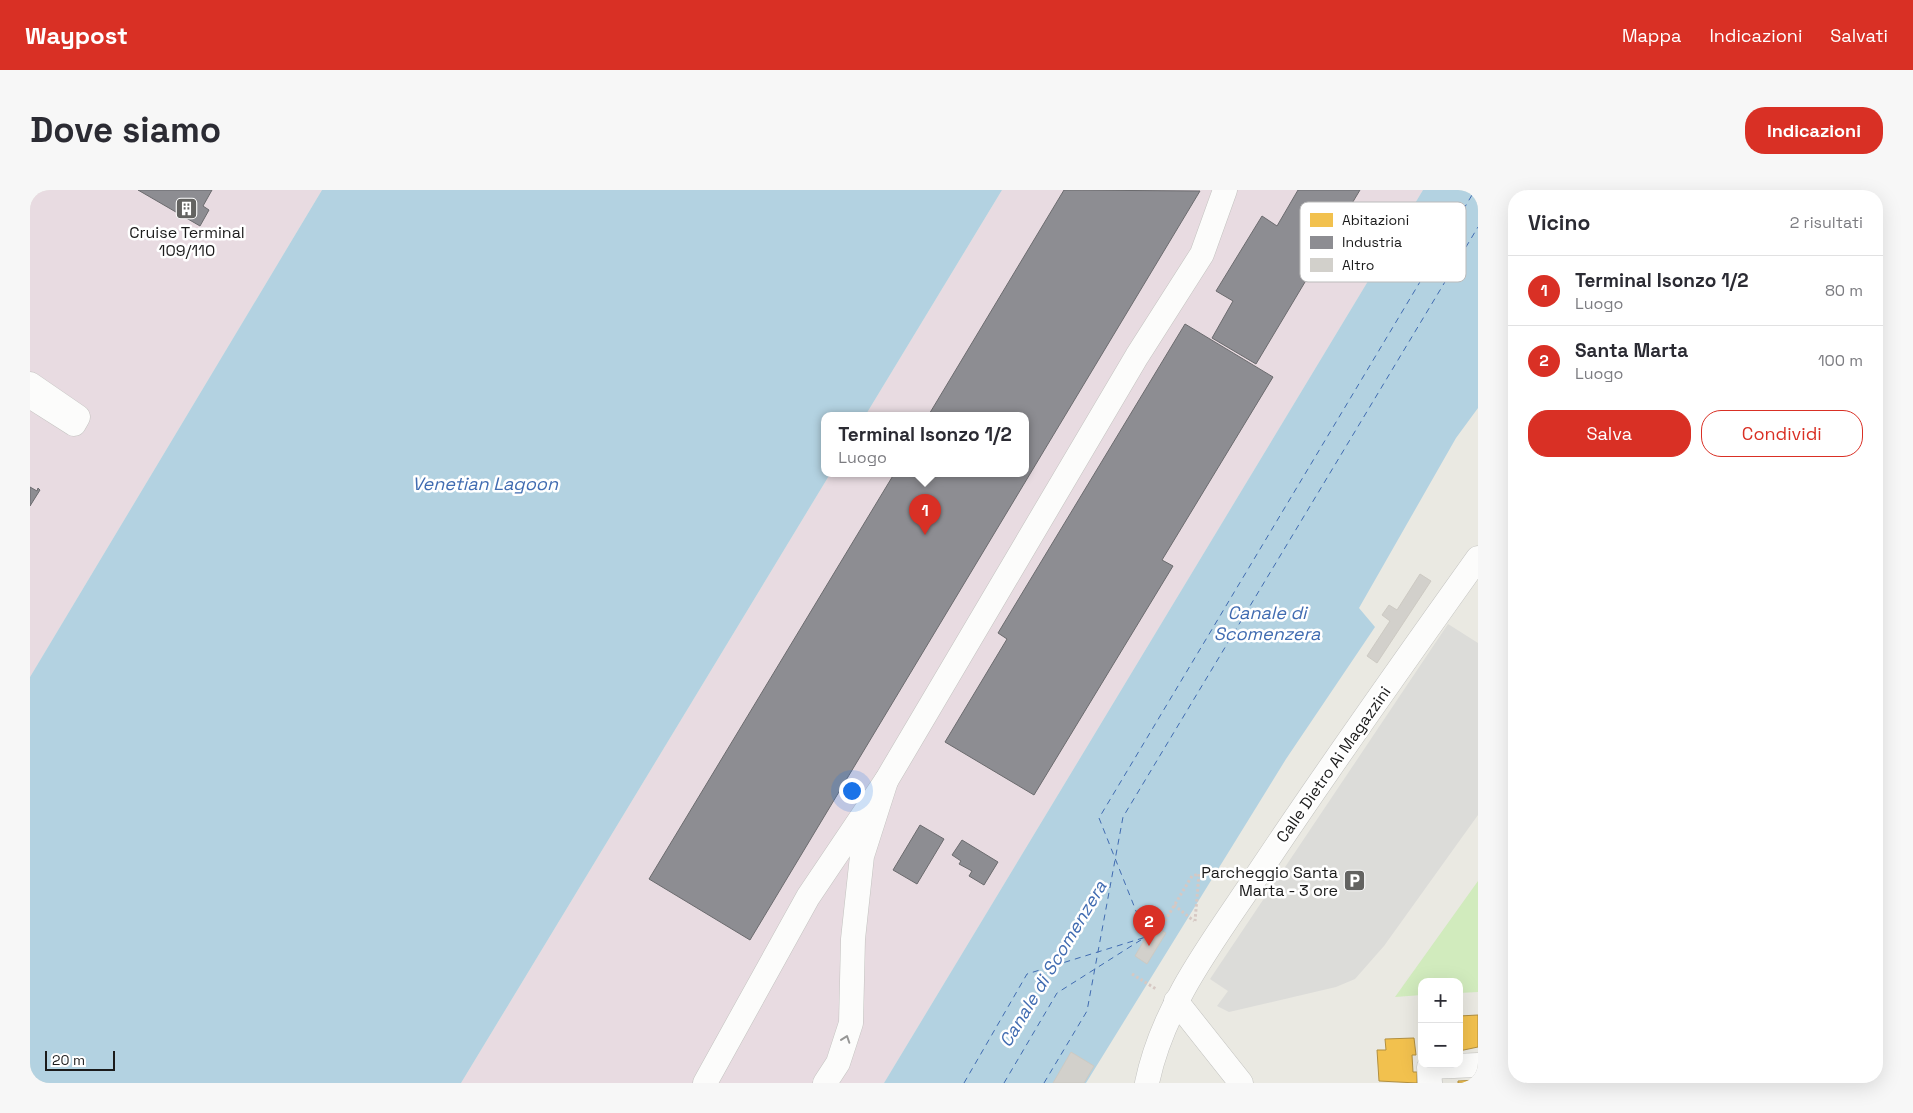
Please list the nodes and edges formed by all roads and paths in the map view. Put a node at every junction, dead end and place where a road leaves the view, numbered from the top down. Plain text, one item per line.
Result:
1 (1225, 190) edge
2 (30, 384) edge
3 (30, 396) edge
4 (1478, 558) edge
5 (886, 781) junction
6 (1174, 905) junction
7 (1146, 936) dead end
8 (1132, 974) dead end
9 (1146, 982) dead end
10 (1176, 1001) junction
11 (1478, 1065) edge
12 (1430, 1075) edge
13 (705, 1083) edge
14 (825, 1083) edge
15 (1146, 1083) edge
16 (1241, 1083) edge

1 - 5 street
2 - 3 street
4 - 10 street, Calle Dietro Ai Magazzini
5 - 13 street
14 -> 5 street
6 - 6 path
6 - 7 path
8 - 9 path
10 - 15 street, Calle Dietro Ai Magazzini
10 - 16 street
11 - 12 street

